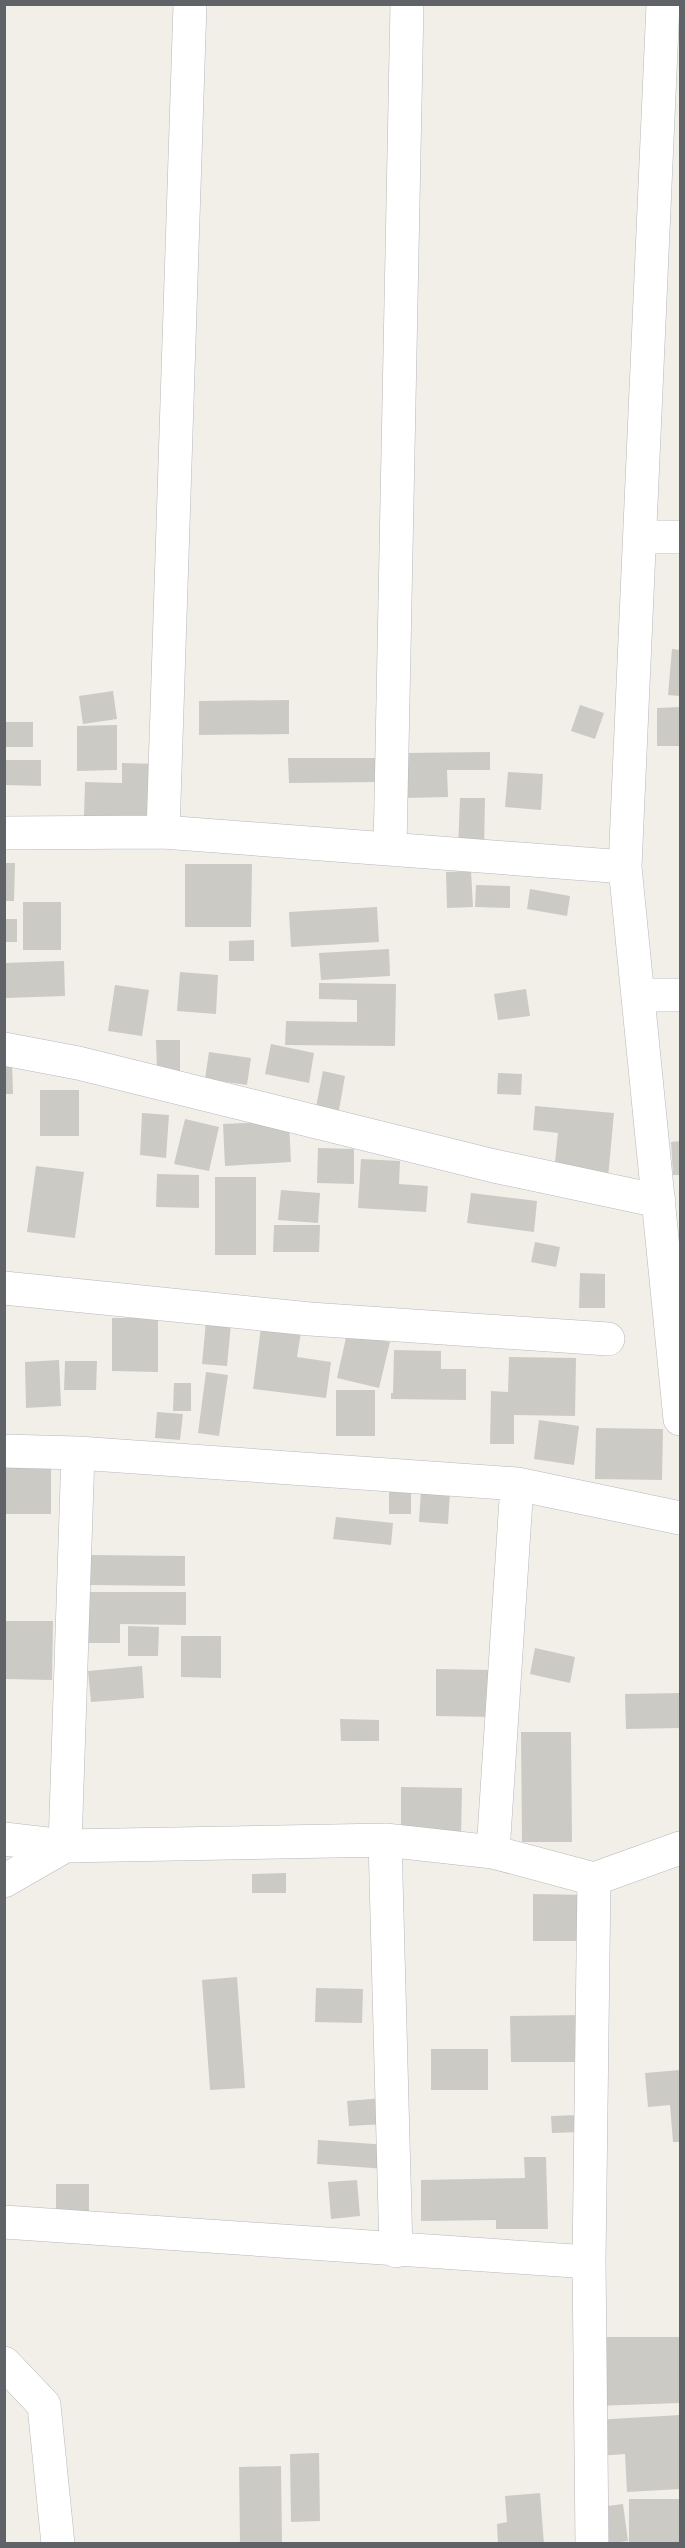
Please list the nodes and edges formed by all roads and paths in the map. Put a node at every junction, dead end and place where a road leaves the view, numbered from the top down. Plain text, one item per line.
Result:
1 (190, 4) edge
2 (407, 4) edge
3 (663, 4) edge
4 (669, 147) edge
5 (640, 537) junction
6 (681, 537) edge
7 (4, 832) edge
8 (163, 832) junction
9 (390, 849) junction
10 (625, 867) junction
11 (638, 995) junction
12 (681, 995) edge
13 (4, 1049) edge
14 (659, 1201) junction
15 (4, 1288) edge
16 (608, 1340) dead end
17 (681, 1419) edge
18 (4, 1451) edge
19 (78, 1453) junction
20 (517, 1484) junction
21 (681, 1518) edge
22 (4, 1839) edge
23 (385, 1840) junction
24 (65, 1846) junction
25 (681, 1848) edge
26 (493, 1852) junction
27 (594, 1879) junction
28 (4, 1881) edge
29 (4, 2222) edge
30 (396, 2251) junction
31 (589, 2262) junction
32 (4, 2363) edge
33 (57, 2544) edge
34 (592, 2544) edge

1 - 8 street
2 - 9 street
3 - 4 street
4 - 5 street
5 - 6 street
5 - 10 street
7 - 8 street
8 - 9 street
9 - 10 street
10 - 11 street
11 - 12 street
11 - 14 street
13 - 14 street
14 - 17 street
15 - 16 street
18 - 19 street
19 - 20 street
19 - 24 street
20 - 21 street
20 - 26 street
22 - 24 street
23 - 24 street
23 - 26 street
23 - 30 street
24 - 28 street
25 - 27 street
26 - 27 street
27 - 31 street
29 - 30 street
30 - 31 street
31 - 34 street
32 - 33 street

